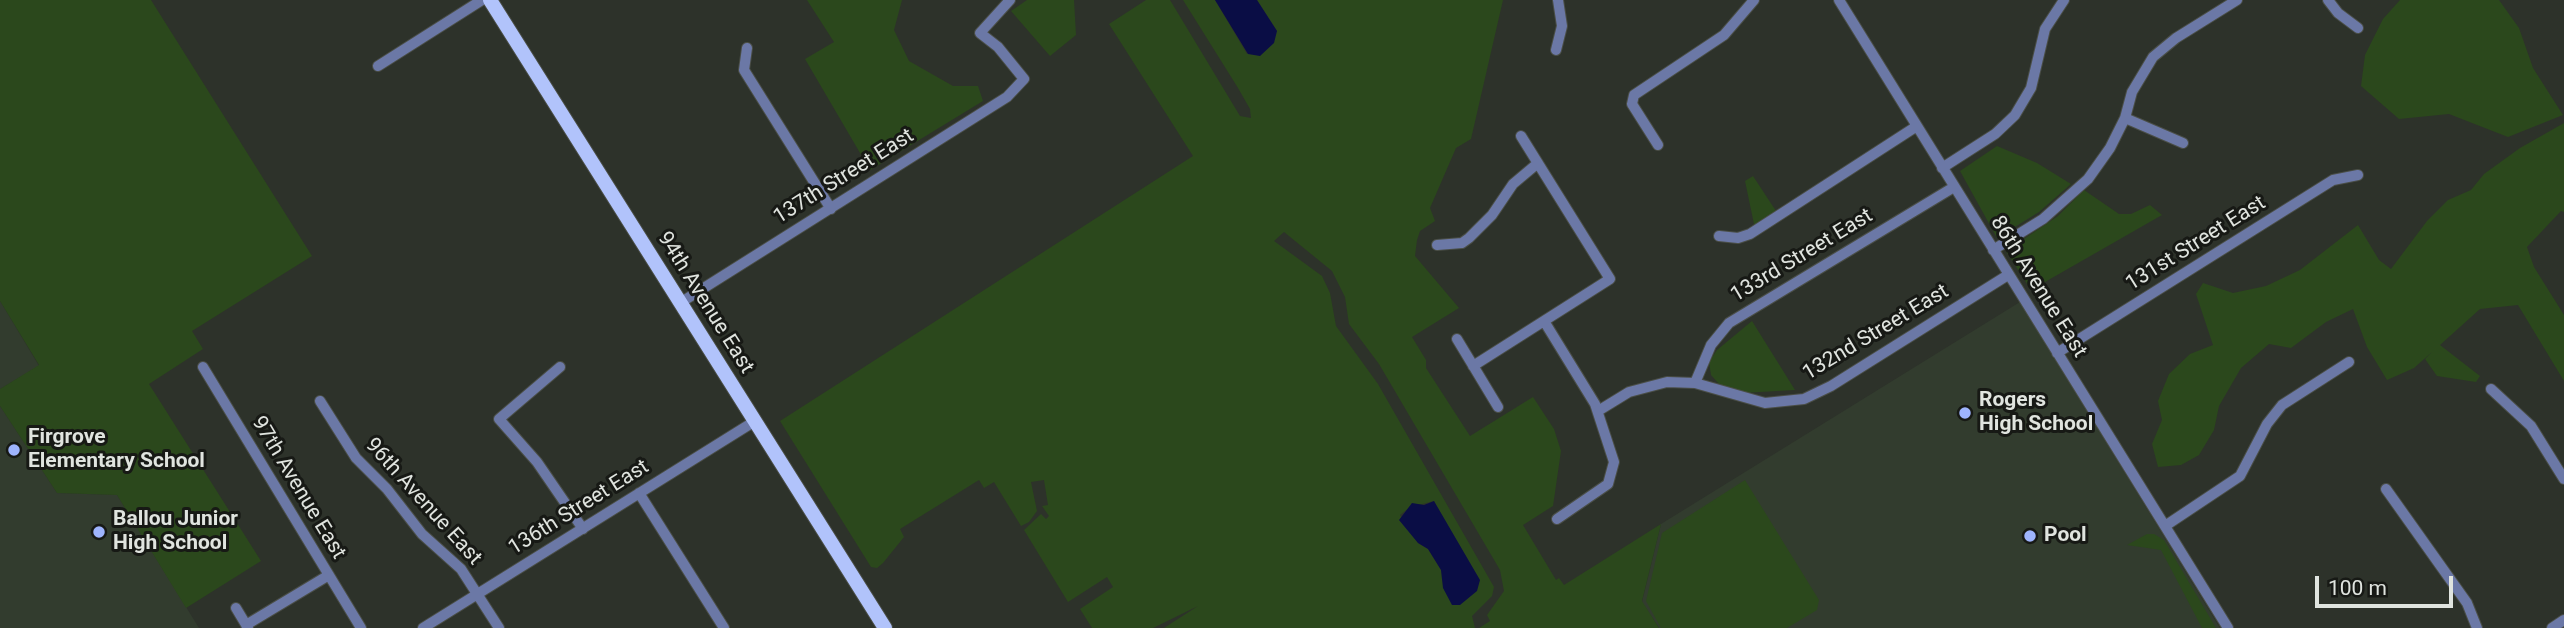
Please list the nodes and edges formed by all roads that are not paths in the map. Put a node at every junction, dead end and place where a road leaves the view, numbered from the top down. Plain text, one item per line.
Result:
1 (482, 0) edge
2 (490, 0) edge
3 (1010, 0) edge
4 (1558, 0) edge
5 (1754, 0) edge
6 (1839, 0) edge
7 (2064, 0) edge
8 (2237, 0) edge
9 (2328, 0) edge
10 (2358, 28) dead end
11 (747, 48) dead end
12 (1556, 50) dead end
13 (378, 66) dead end
14 (2125, 118) junction
15 (1917, 126) junction
16 (1521, 136) dead end
17 (2183, 143) dead end
18 (1658, 145) dead end
19 (1538, 163) junction
20 (1942, 168) junction
21 (2358, 175) dead end
22 (1954, 187) junction
23 (831, 209) junction
24 (1718, 236) dead end
25 (1437, 245) dead end
26 (1993, 250) junction
27 (2008, 275) junction
28 (680, 303) junction
29 (1544, 321) junction
30 (1457, 340) dead end
31 (2057, 354) junction
32 (2349, 362) dead end
33 (1473, 366) junction
34 (203, 367) dead end
35 (560, 367) dead end
36 (1695, 383) junction
37 (2491, 389) dead end
38 (320, 401) dead end
39 (1498, 407) dead end
40 (1598, 411) junction
41 (755, 421) junction
42 (2564, 479) edge
43 (2386, 489) dead end
44 (639, 493) junction
45 (1557, 519) dead end
46 (2165, 526) junction
47 (583, 529) junction
48 (329, 575) junction
49 (477, 594) junction
50 (236, 608) dead end
51 (2564, 620) edge
52 (247, 626) edge
53 (361, 628) edge
54 (423, 628) edge
55 (499, 628) edge
56 (724, 628) edge
57 (885, 628) edge
58 (2228, 628) edge
59 (2477, 628) edge
60 (2552, 628) edge

1 - 13 street
2 - 28 main road, 94th Avenue East
3 - 23 street, 137th Street East
4 - 12 street
5 - 18 street
6 - 15 street, 86th Avenue East
7 - 20 street
8 - 14 street
9 - 10 street
11 - 23 street
14 - 17 street
14 - 26 street
15 - 20 street, 86th Avenue East
15 - 24 street
16 - 19 street
19 - 25 street
19 - 29 street
20 - 22 street, 86th Avenue East
21 - 31 street, 131st Street East
22 - 26 street, 86th Avenue East
22 - 36 street, 133rd Street East
23 - 28 street, 137th Street East
26 - 27 street, 86th Avenue East
27 - 31 street, 86th Avenue East
27 - 36 street, 132nd Street East
28 - 41 main road, 94th Avenue East
29 - 33 street
29 - 40 street
30 - 33 street
31 - 46 street, 86th Avenue East
32 - 46 street
33 - 39 street
34 - 48 street, 97th Avenue East
35 - 47 street
36 - 40 street, 132nd Street East
37 - 42 street
38 - 49 street, 96th Avenue East
40 - 45 street
41 - 44 street, 136th Street East
41 - 57 main road, 94th Avenue East
43 - 59 street
44 - 47 street, 136th Street East
44 - 56 street
46 - 58 street, 86th Avenue East
47 - 49 street, 136th Street East
48 - 52 street
48 - 53 street, 97th Avenue East
49 - 54 street, 136th Street East
49 - 55 street, 96th Avenue East
50 - 52 street
51 - 60 street

